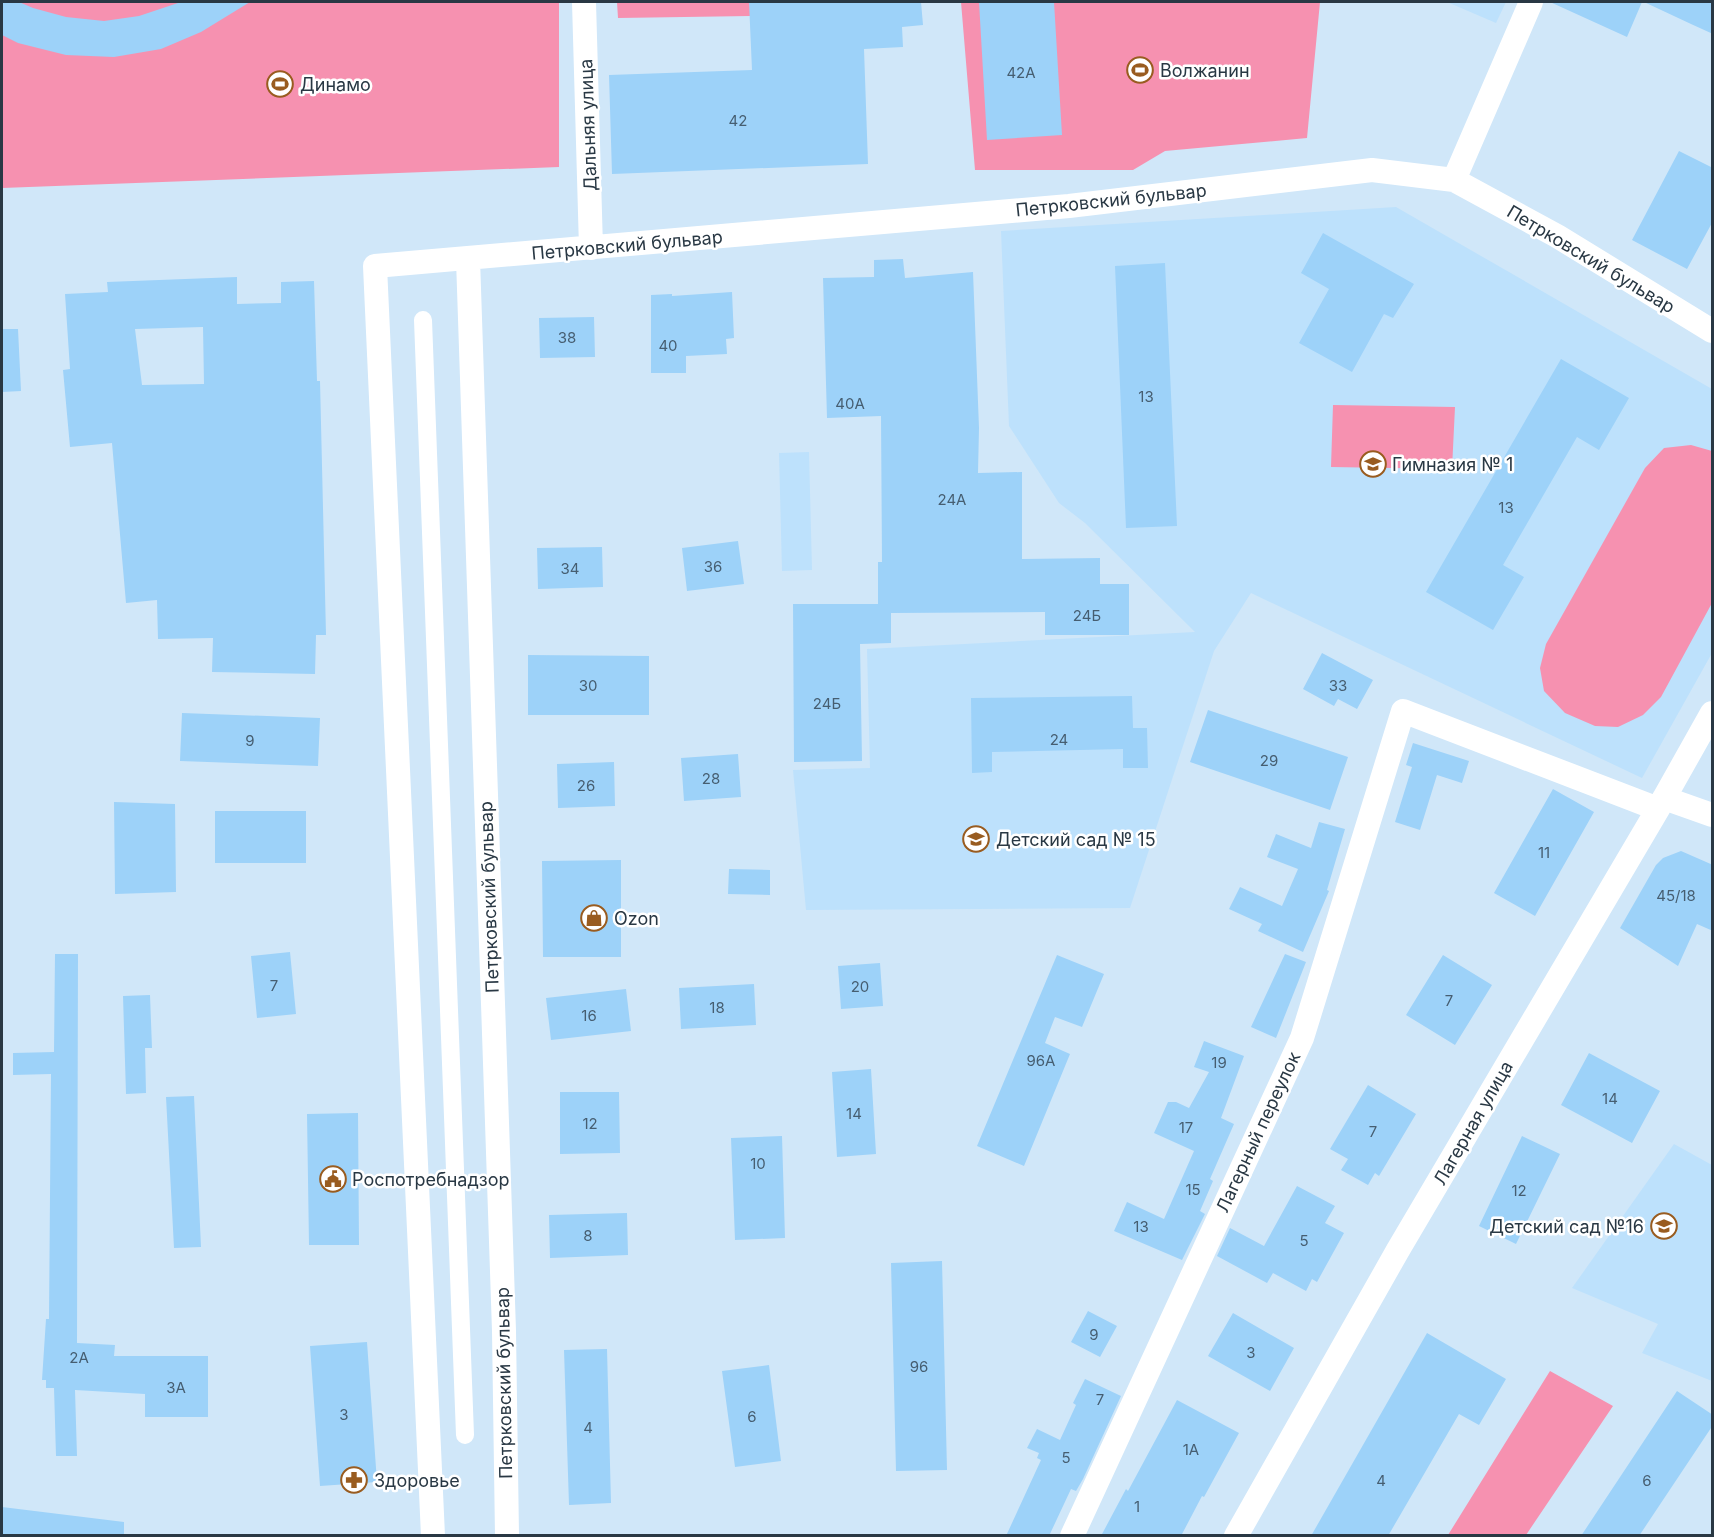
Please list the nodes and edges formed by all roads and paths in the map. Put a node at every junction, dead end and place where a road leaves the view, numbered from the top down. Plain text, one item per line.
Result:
1 (584, 2) edge
2 (1531, 2) edge
3 (1454, 180) junction
4 (591, 248) junction
5 (468, 259) junction
6 (423, 320) dead end
7 (1713, 332) edge
8 (1713, 713) edge
9 (1661, 803) junction
10 (1713, 815) edge
11 (465, 1435) dead end
12 (433, 1536) edge
13 (507, 1536) edge
14 (1072, 1536) edge
15 (1236, 1536) edge

1 - 4 street, Дальняя улица
2 - 3 street
3 - 4 street, Петрковский бульвар
3 - 7 street, Петрковский бульвар
4 - 5 street, Петрковский бульвар
5 - 12 street, Петрковский бульвар
5 - 13 street, Петрковский бульвар
6 - 11 street
8 - 9 street, Лагерная улица
9 - 10 street
9 - 14 street, Лагерный переулок
9 - 15 street, Лагерная улица

